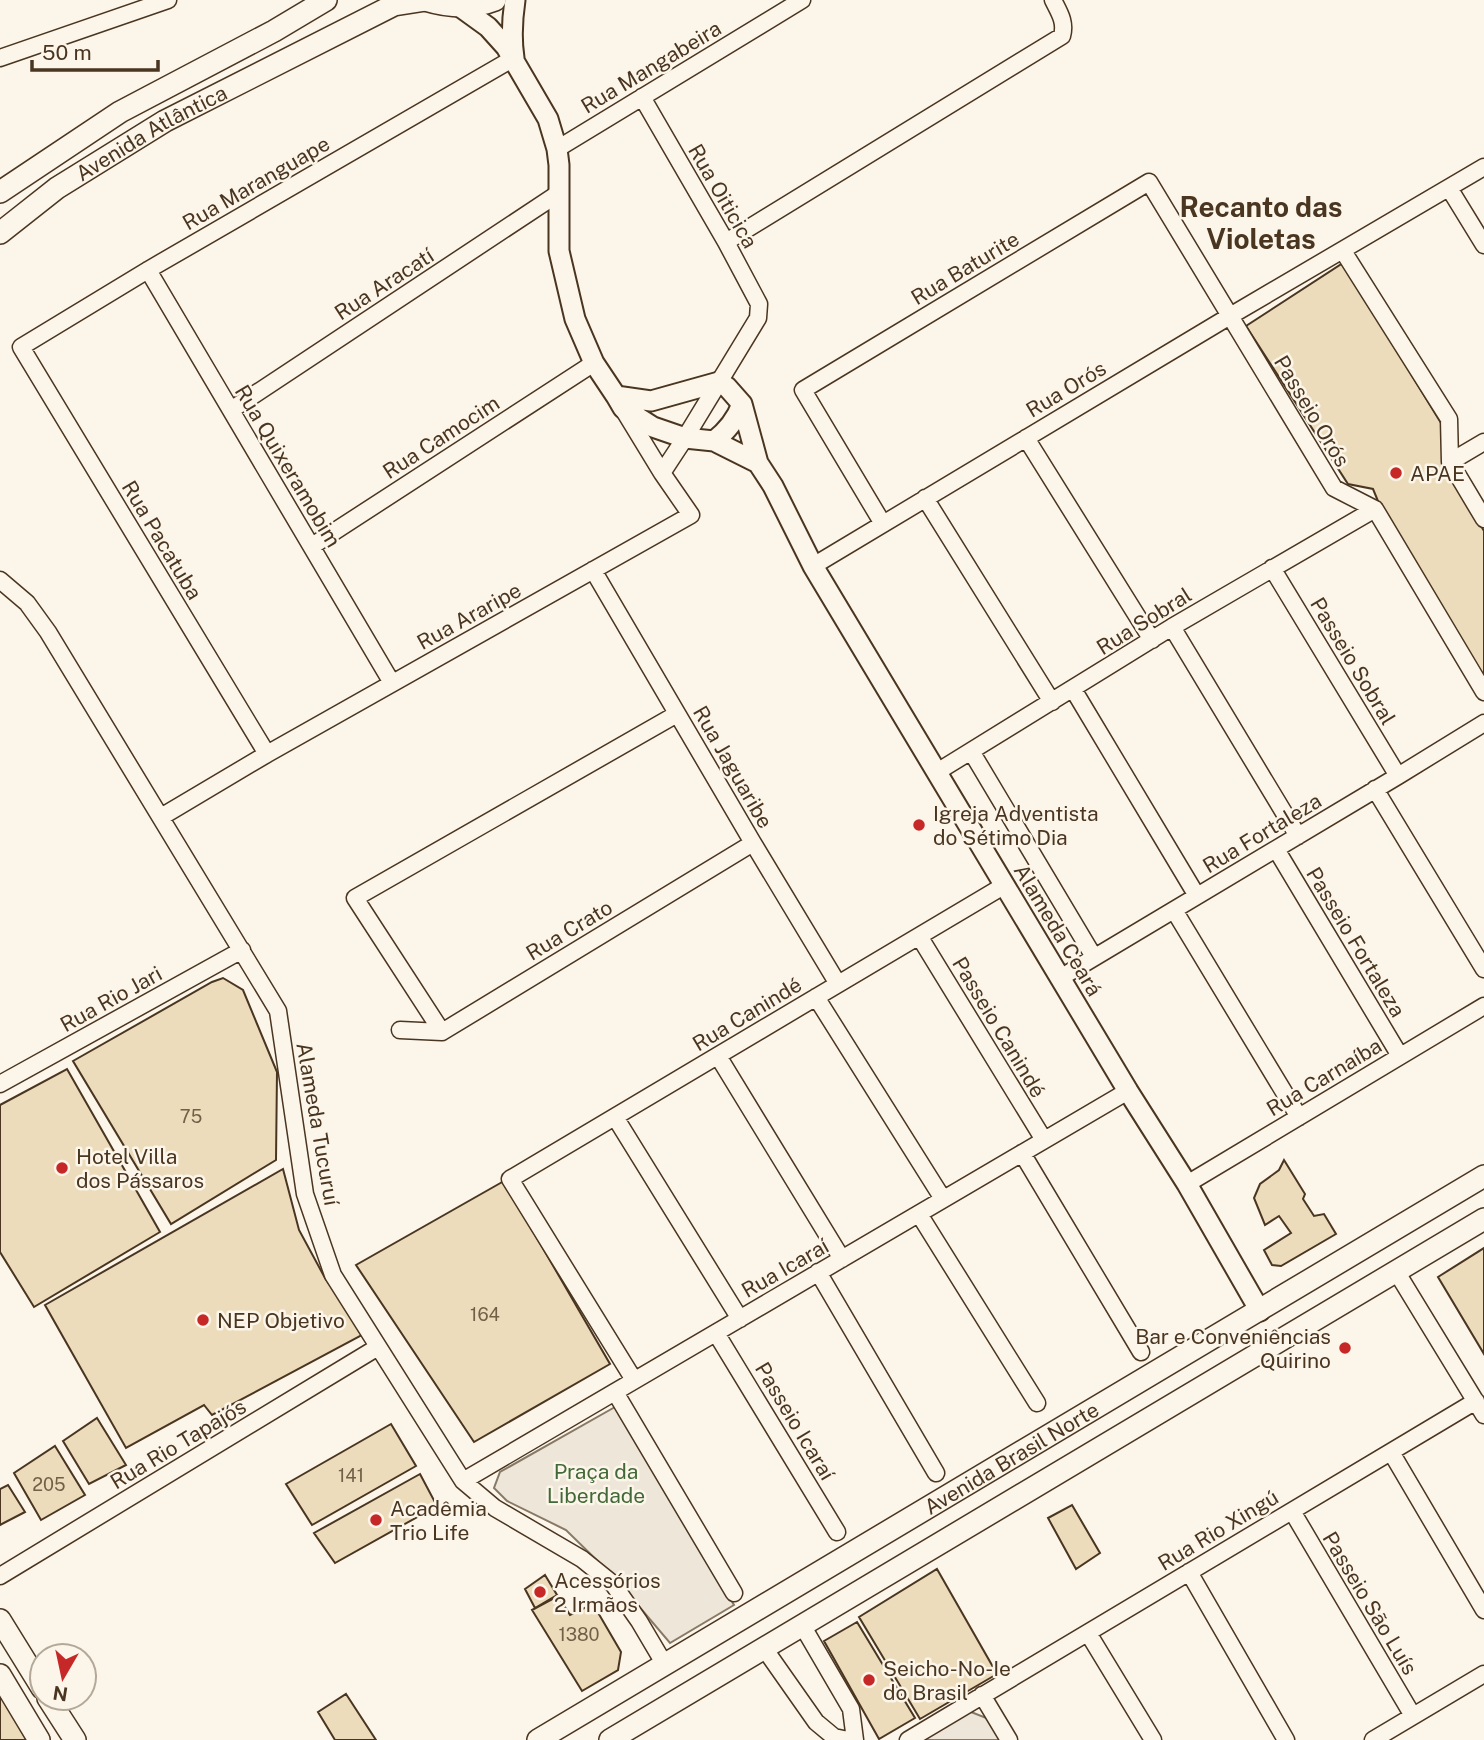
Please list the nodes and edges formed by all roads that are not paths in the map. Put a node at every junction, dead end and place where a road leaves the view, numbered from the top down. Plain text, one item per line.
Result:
1 (167, 0) edge
2 (326, 0) edge
3 (426, 0) edge
4 (495, 0) edge
5 (515, 0) edge
6 (803, 0) edge
7 (1053, 0) edge
8 (459, 6) junction
9 (0, 58) edge
10 (514, 58) junction
11 (642, 97) junction
12 (557, 149) junction
13 (1484, 167) edge
14 (1149, 182) joint
15 (1449, 188) junction
16 (0, 192) edge
17 (559, 193) junction
18 (0, 233) edge
19 (726, 242) junction
20 (1484, 245) edge
21 (1343, 251) junction
22 (148, 270) junction
23 (1230, 316) junction
24 (21, 347) joint
25 (594, 363) junction
26 (719, 382) junction
27 (620, 402) junction
28 (742, 404) junction
29 (231, 410) junction
30 (685, 438) junction
31 (1026, 438) junction
32 (714, 440) junction
33 (1484, 442) edge
34 (1450, 462) junction
35 (758, 463) junction
36 (662, 472) junction
37 (925, 498) junction
38 (1374, 509) junction
39 (1484, 519) edge
40 (883, 524) junction
41 (312, 546) junction
42 (813, 566) junction
43 (1272, 568) junction
44 (593, 570) junction
45 (0, 580) edge
46 (1172, 628) junction
47 (1152, 640) junction
48 (393, 683) junction
49 (1073, 689) junction
50 (1484, 692) edge
51 (1052, 702) junction
52 (677, 714) junction
53 (1484, 723) edge
54 (971, 751) junction
55 (268, 754) junction
56 (937, 772) junction
57 (1398, 776) junction
58 (1375, 789) junction
59 (161, 817) junction
60 (1298, 836) junction
61 (753, 843) junction
62 (1276, 849) junction
63 (1005, 885) junction
64 (1197, 896) junction
65 (1174, 910) junction
66 (919, 936) junction
67 (242, 950) junction
68 (1094, 957) junction
69 (1484, 970) edge
70 (1060, 978) junction
71 (838, 984) junction
72 (816, 997) junction
73 (1484, 1006) edge
74 (400, 1030) dead end
75 (442, 1032) junction
76 (718, 1056) junction
77 (1400, 1056) junction
78 (0, 1084) edge
79 (1128, 1091) junction
80 (615, 1117) junction
81 (1299, 1117) junction
82 (1044, 1140) junction
83 (1022, 1153) junction
84 (1484, 1176) edge
85 (1186, 1184) junction
86 (943, 1199) junction
87 (919, 1214) junction
88 (1484, 1219) edge
89 (842, 1259) junction
90 (1396, 1271) junction
91 (818, 1272) junction
92 (1260, 1311) junction
93 (740, 1318) junction
94 (716, 1333) junction
95 (378, 1347) junction
96 (1141, 1352) dead end
97 (634, 1380) junction
98 (615, 1392) junction
99 (1037, 1403) dead end
100 (1480, 1408) edge
101 (1391, 1452) junction
102 (936, 1473) dead end
103 (463, 1480) junction
104 (1292, 1511) junction
105 (837, 1532) dead end
106 (1189, 1572) junction
107 (0, 1576) edge
108 (734, 1593) dead end
109 (1484, 1610) edge
110 (0, 1620) edge
111 (802, 1625) junction
112 (1088, 1633) junction
113 (764, 1648) junction
114 (28, 1665) edge
115 (665, 1665) junction
116 (1484, 1674) edge
117 (0, 1675) edge
118 (982, 1695) junction
119 (57, 1712) edge
120 (1413, 1716) junction
121 (38, 1740) edge
122 (75, 1740) edge
123 (538, 1740) edge
124 (610, 1740) edge
125 (848, 1740) edge
126 (855, 1740) edge
127 (908, 1740) edge
128 (1009, 1740) edge
129 (1153, 1740) edge
130 (1286, 1740) edge
131 (1373, 1740) edge

1 - 9 street
2 - 16 main road, Avenida Atlântica
3 - 8 main road, Avenida Atlântica
3 - 18 main road, Avenida Atlântica
4 - 8 main road, Avenida Atlântica
5 - 10 street
6 - 11 street, Rua Mangabeira
7 - 19 street
8 - 10 street
10 - 12 street
10 - 22 street, Rua Maranguape
11 - 12 street, Rua Mangabeira
11 - 19 street, Rua Oiticica
12 - 17 street
13 - 15 street, Rua Orós
14 - 23 street, Passeio Orós
14 - 40 street, Rua Baturite
15 - 20 street
15 - 21 street, Rua Orós
17 - 25 street
17 - 29 street, Rua Aracatí
19 - 26 street, Rua Oiticica
21 - 23 street, Rua Orós
21 - 34 street
22 - 24 street, Rua Maranguape
22 - 29 street, Rua Quixeramobim
23 - 31 street, Rua Orós
23 - 38 street, Passeio Orós
24 - 55 street, Rua Pacatuba
25 - 27 street
25 - 41 street, Rua Camocim
26 - 27 street
26 - 28 street
26 - 30 street
27 - 30 street
27 - 36 street
28 - 32 street
28 - 35 street
29 - 41 street, Rua Quixeramobim
30 - 32 street
30 - 36 street
31 - 37 street, Rua Orós
31 - 47 street
32 - 35 street
33 - 34 street
34 - 39 street
35 - 42 street, Alameda Ceará
36 - 44 street, Rua Araripe
37 - 40 street, Rua Orós
37 - 51 street
38 - 43 street, Rua Sobral
38 - 50 street
40 - 42 street, Rua Orós
41 - 48 street, Rua Quixeramobim
42 - 56 street, Alameda Ceará
43 - 46 street, Rua Sobral
43 - 57 street, Passeio Sobral
44 - 48 street, Rua Araripe
44 - 52 street, Rua Jaguaribe
45 - 59 street, Alameda Tucuruí
46 - 47 street, Rua Sobral
46 - 60 street
47 - 49 street, Rua Sobral
48 - 55 street, Rua Araripe
49 - 51 street, Rua Sobral
49 - 64 street
51 - 54 street, Rua Sobral
52 - 61 street, Rua Jaguaribe
52 - 75 street
53 - 57 street, Rua Fortaleza
54 - 56 street, Rua Sobral
54 - 68 street
55 - 59 street, Rua Araripe
56 - 63 street, Alameda Ceará
57 - 58 street, Rua Fortaleza
58 - 60 street, Rua Fortaleza
58 - 69 street
59 - 67 street, Alameda Tucuruí
60 - 62 street, Rua Fortaleza
61 - 71 street, Rua Jaguaribe
61 - 75 street, Rua Crato
62 - 64 street, Rua Fortaleza
62 - 77 street, Passeio Fortaleza
63 - 66 street, Rua Canindé
63 - 70 street, Alameda Ceará
64 - 65 street, Rua Fortaleza
65 - 68 street, Rua Fortaleza
65 - 81 street
66 - 71 street, Rua Canindé
66 - 82 street, Passeio Canindé
67 - 78 street, Rua Rio Jari
67 - 95 street, Alameda Tucuruí
68 - 70 street, Rua Fortaleza
70 - 79 street, Alameda Ceará
71 - 72 street, Rua Canindé
72 - 76 street, Rua Canindé
72 - 86 street
73 - 77 street, Rua Carnaíba
74 - 75 street
76 - 80 street, Rua Canindé
76 - 89 street
77 - 81 street, Rua Carnaíba
79 - 82 street, Rua Icaraí
79 - 85 street, Alameda Ceará
80 - 93 street
80 - 97 street, Rua Canindé
81 - 85 street, Rua Carnaíba
82 - 83 street, Rua Icaraí
83 - 86 street, Rua Icaraí
83 - 96 street
84 - 92 main road, Avenida Brasil Norte
85 - 92 street, Alameda Ceará
86 - 87 street, Rua Icaraí
87 - 89 street, Rua Icaraí
87 - 99 street
88 - 90 main road, Avenida Brasil Norte
89 - 91 street, Rua Icaraí
90 - 100 street
90 - 111 main road, Avenida Brasil Norte
91 - 93 street, Rua Icaraí
91 - 102 street
92 - 115 main road, Avenida Brasil Norte
93 - 94 street, Rua Icaraí
94 - 97 street, Rua Icaraí
94 - 105 street, Passeio Icaraí
95 - 103 street, Alameda Tucuruí
95 - 107 street, Rua Rio Tapajós
97 - 98 street, Rua Icaraí
98 - 103 street, Rua Icaraí
98 - 108 street
100 - 101 street, Rua Rio Xingú
101 - 104 street, Rua Rio Xingú
101 - 109 street
103 - 115 street, Alameda Tucuruí
104 - 106 street, Rua Rio Xingú
104 - 120 street, Passeio São Luís
106 - 112 street, Rua Rio Xingú
106 - 130 street
110 - 114 main road
111 - 113 main road, Avenida Brasil Norte
111 - 126 street
112 - 118 street, Rua Rio Xingú
112 - 129 street
113 - 124 main road, Avenida Brasil Norte
113 - 125 street
115 - 123 main road, Avenida Brasil Norte
116 - 120 street
117 - 121 main road
118 - 127 street, Rua Rio Xingú
118 - 128 street
119 - 122 main road
120 - 131 street

